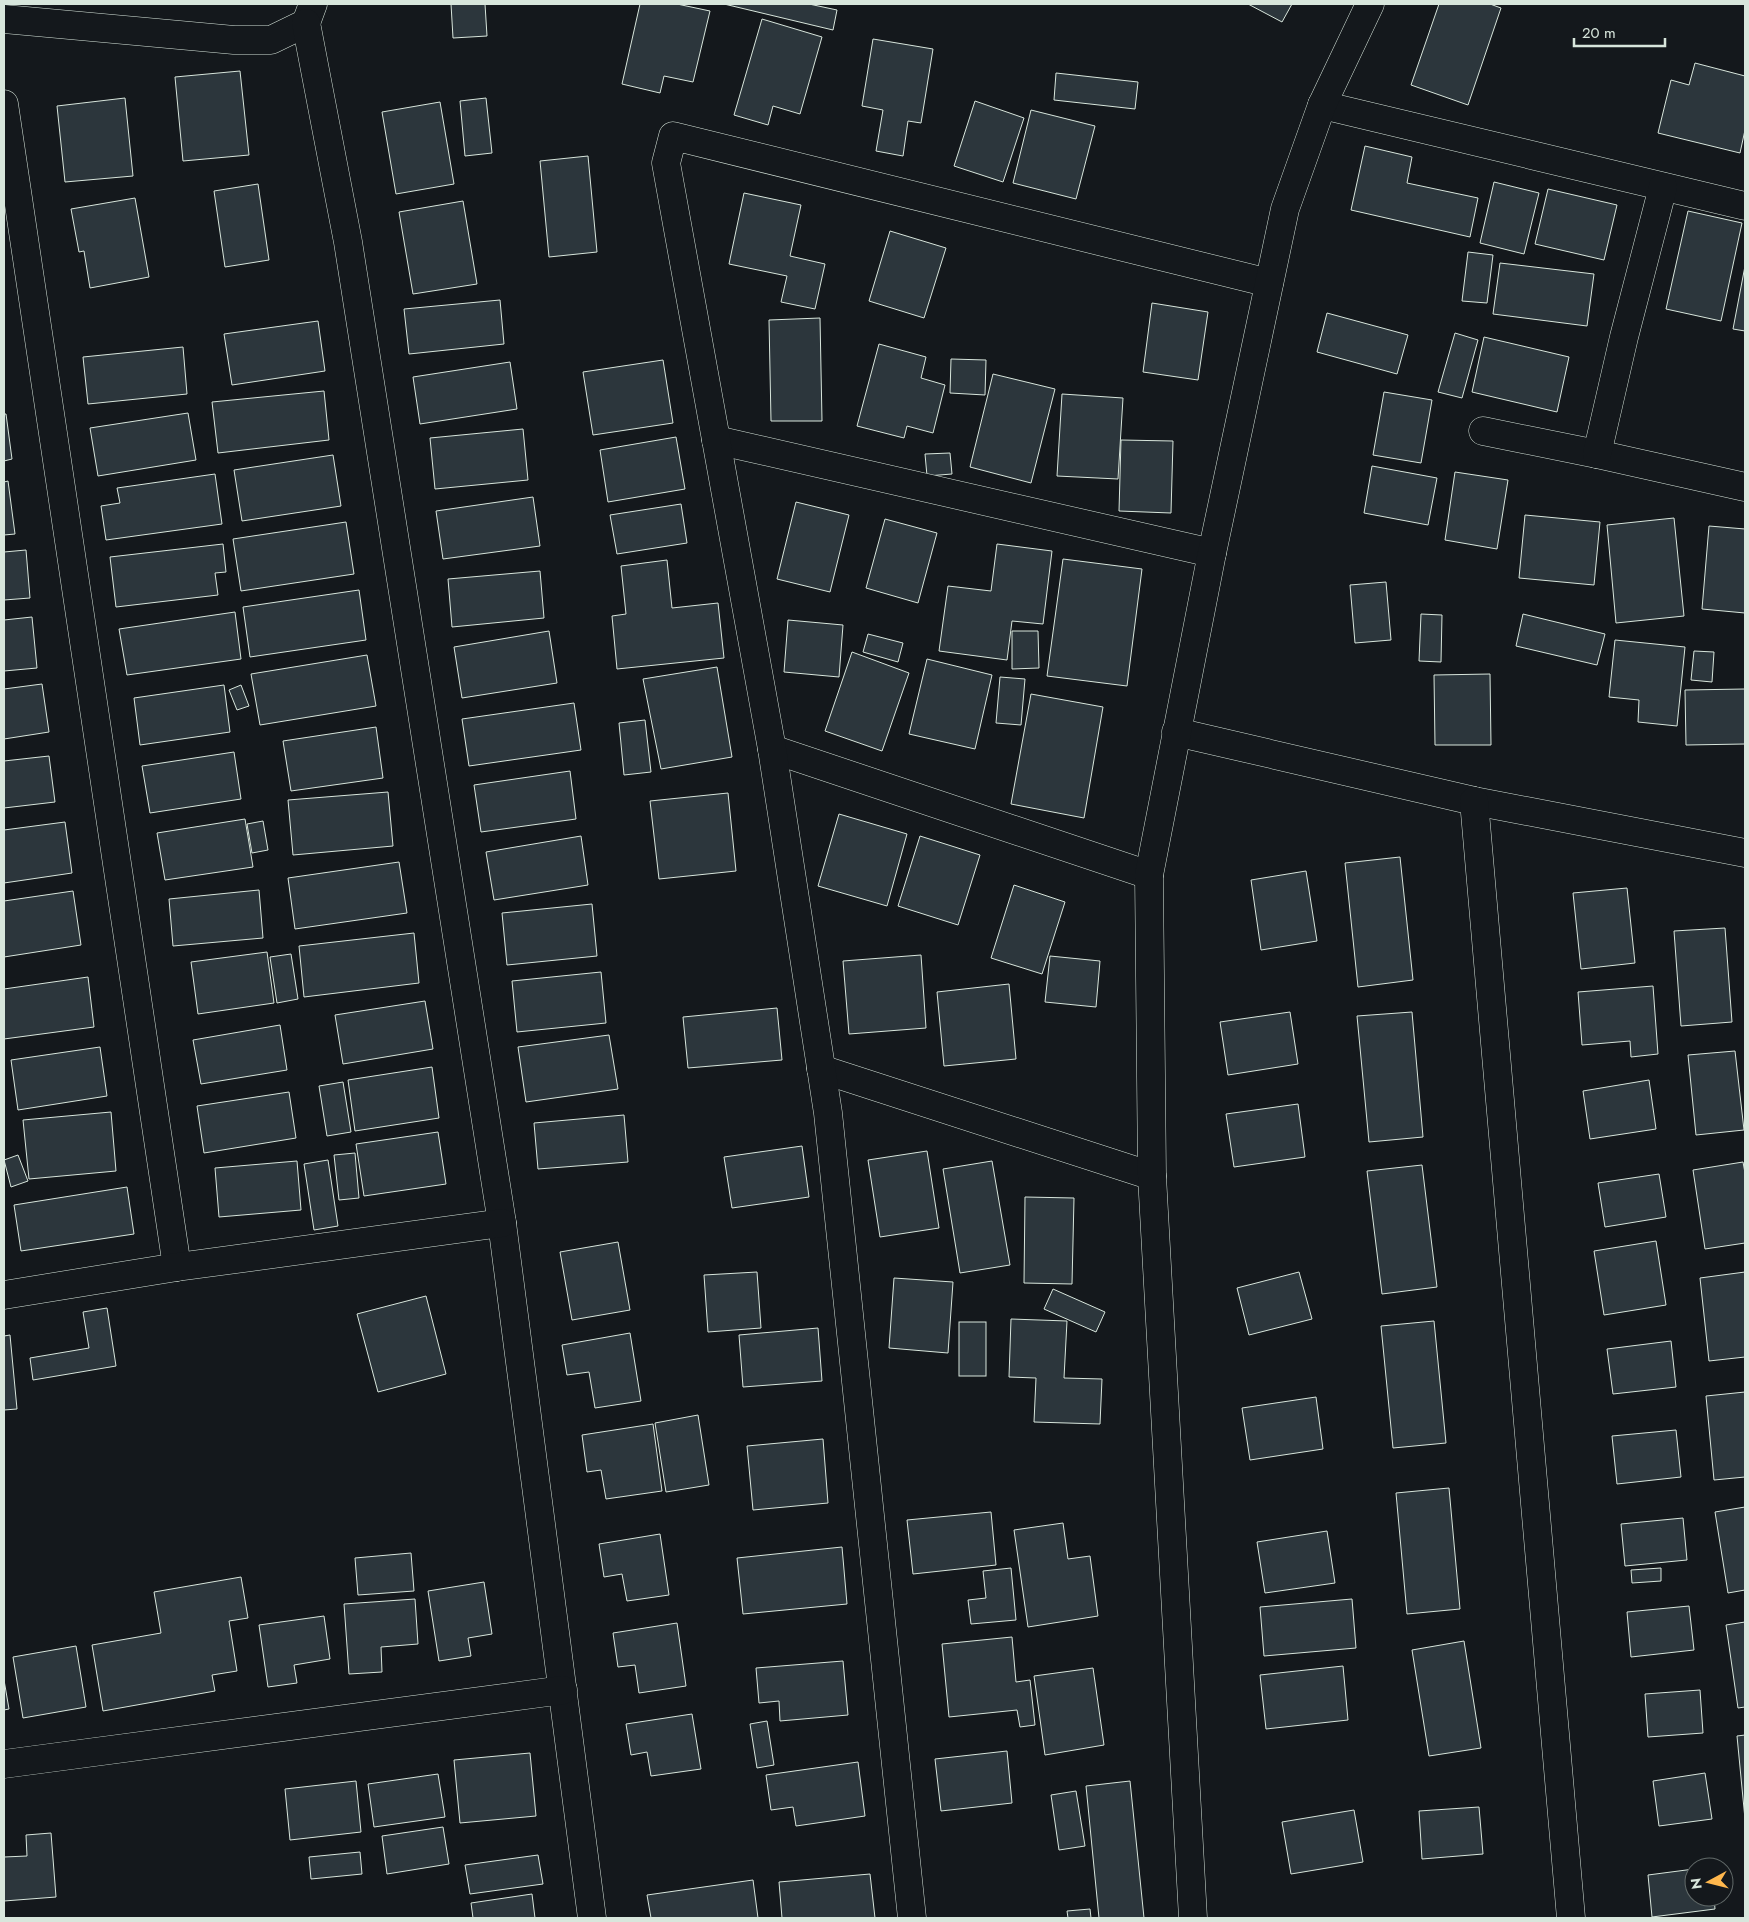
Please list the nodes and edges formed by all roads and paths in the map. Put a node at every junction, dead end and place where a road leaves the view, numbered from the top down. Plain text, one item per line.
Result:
1 (1370, 4) edge
2 (310, 13) edge
3 (4, 19) edge
4 (4, 104) edge
5 (1322, 105) junction
6 (1663, 187) junction
7 (1745, 206) edge
8 (1269, 283) junction
9 (1483, 430) dead end
10 (716, 440) junction
11 (1597, 454) junction
12 (1745, 487) edge
13 (1212, 553) junction
14 (1176, 732) junction
15 (772, 749) junction
16 (1474, 801) junction
17 (1745, 854) edge
18 (1149, 875) junction
19 (821, 1069) junction
20 (1152, 1176) junction
21 (502, 1223) junction
22 (178, 1267) junction
23 (4, 1296) edge
24 (562, 1690) junction
25 (4, 1764) edge
26 (592, 1918) edge
27 (912, 1918) edge
28 (1193, 1918) edge
29 (1571, 1918) edge

1 - 5 street
2 - 3 street
2 - 21 street
4 - 22 street
5 - 6 street
5 - 8 street
6 - 7 street
6 - 11 street
8 - 10 street
8 - 13 street
9 - 11 street
10 - 13 street
10 - 15 street
11 - 12 street
13 - 14 street
14 - 16 street
14 - 18 street
15 - 18 street
15 - 19 street
16 - 17 street
16 - 29 street
18 - 20 street
19 - 20 street
19 - 27 street
20 - 28 street
21 - 22 street
21 - 24 street
22 - 23 street
24 - 25 street
24 - 26 street

